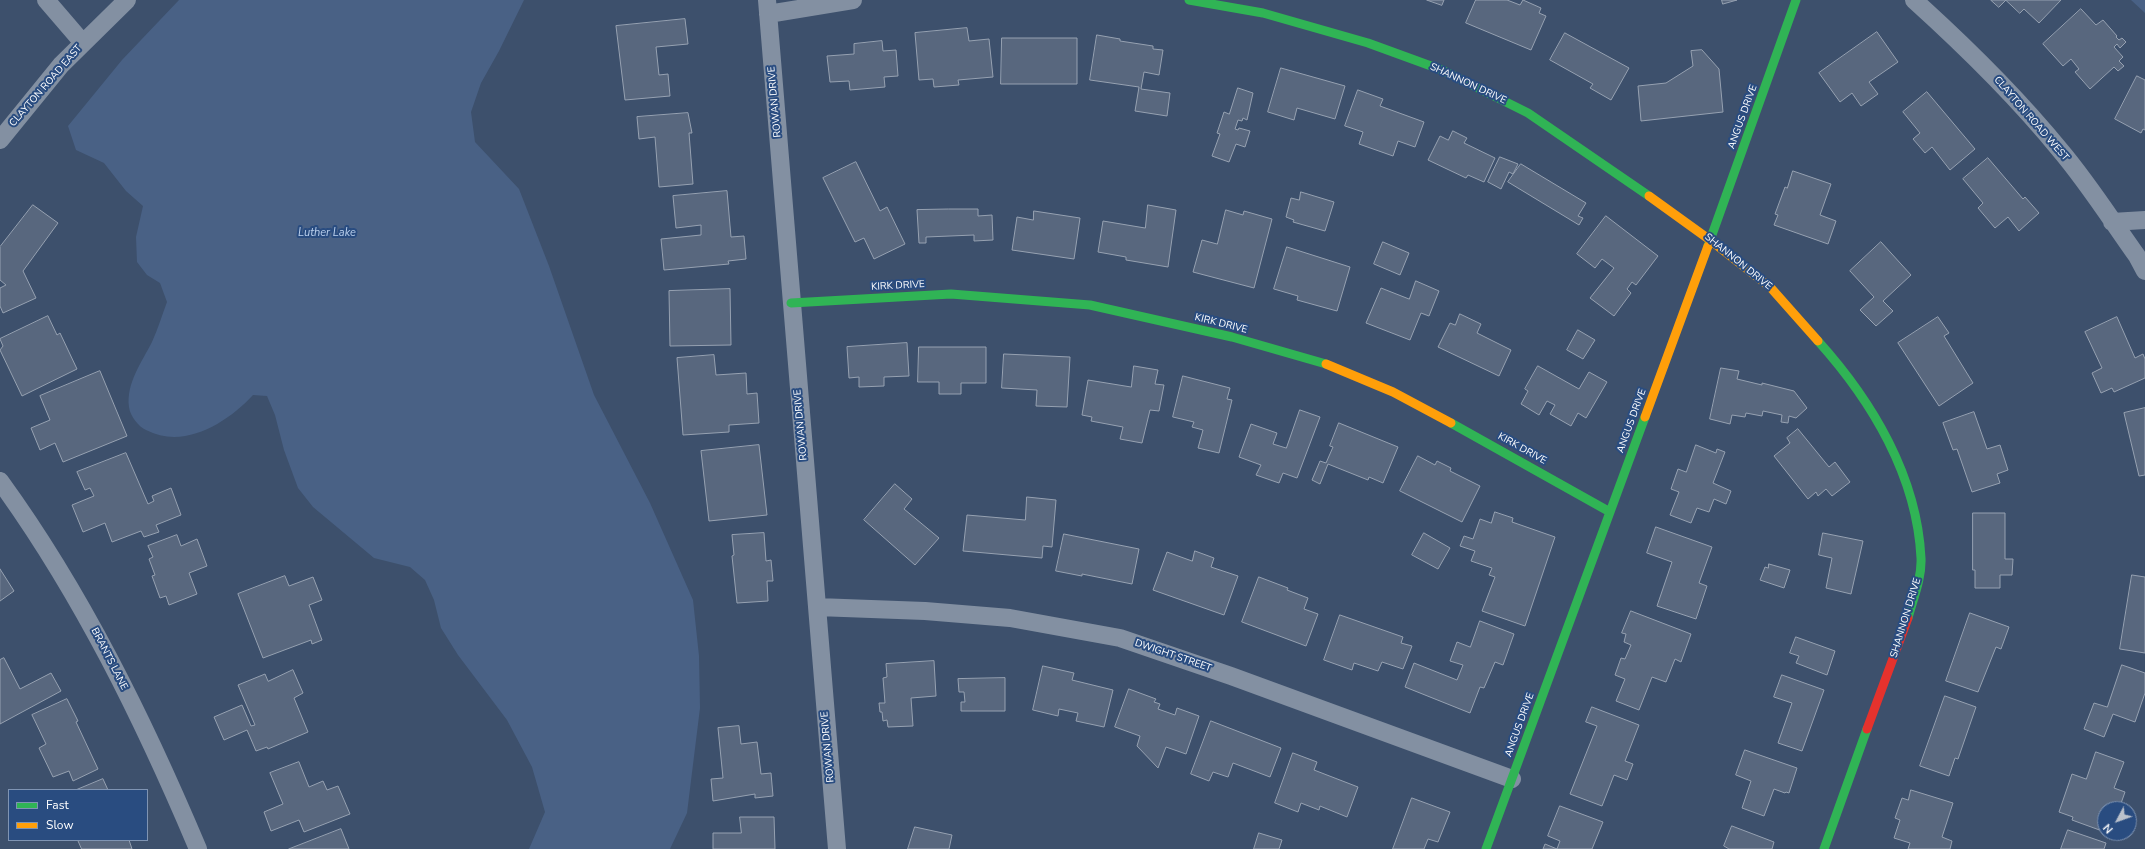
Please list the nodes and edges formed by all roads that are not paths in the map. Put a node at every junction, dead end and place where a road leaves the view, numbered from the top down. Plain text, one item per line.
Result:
1 (46, 0) edge
2 (127, 0) edge
3 (853, 0) edge
4 (1189, 0) edge
5 (1796, 0) edge
6 (1914, 0) edge
7 (767, 7) edge
8 (83, 43) junction
9 (0, 140) edge
10 (2145, 220) edge
11 (2112, 222) junction
12 (1710, 240) junction
13 (2145, 271) edge
14 (791, 303) junction
15 (0, 481) edge
16 (1610, 512) junction
17 (817, 607) junction
18 (1512, 779) junction
19 (198, 849) edge
20 (837, 849) edge
21 (1486, 849) edge
22 (1824, 849) edge

1 - 8 street
2 - 8 street, CLAYTON ROAD EAST
3 - 7 street
4 - 12 street, SHANNON DRIVE
5 - 12 street, ANGUS DRIVE
6 - 11 street, CLAYTON ROAD WEST
7 - 14 street, ROWAN DRIVE
8 - 9 street, CLAYTON ROAD EAST
10 - 11 street
11 - 13 street, CLAYTON ROAD WEST
12 - 16 street, ANGUS DRIVE
12 - 22 street, SHANNON DRIVE
14 - 16 street, KIRK DRIVE
14 - 17 street, ROWAN DRIVE
15 - 19 street, BRANTS LANE
16 - 18 street, ANGUS DRIVE
17 - 18 street, DWIGHT STREET
17 - 20 street, ROWAN DRIVE
18 - 21 street, ANGUS DRIVE

